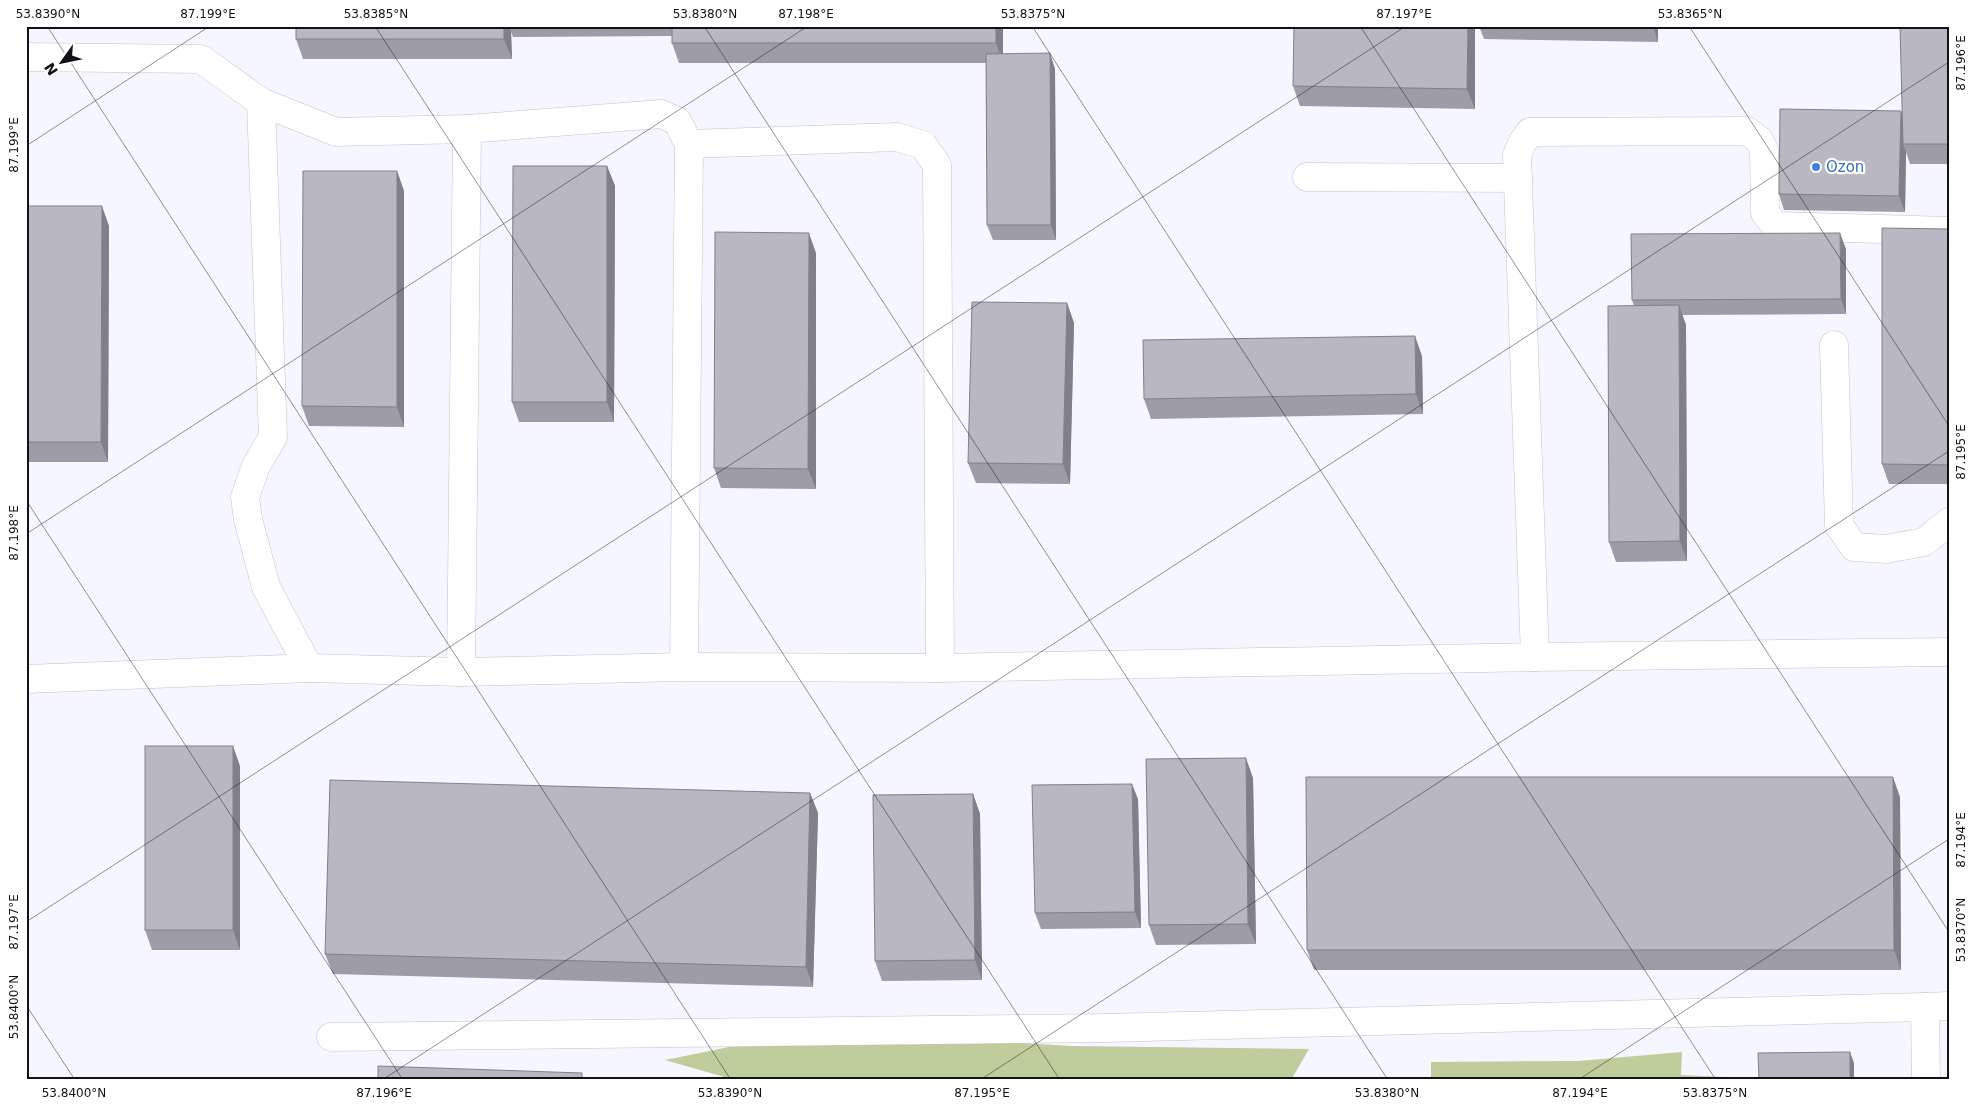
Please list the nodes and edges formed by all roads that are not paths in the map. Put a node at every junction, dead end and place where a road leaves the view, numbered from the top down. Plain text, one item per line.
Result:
1 (26, 57) edge
2 (261, 102) junction
3 (467, 129) junction
4 (690, 144) junction
5 (1307, 176) dead end
6 (1518, 178) junction
7 (1949, 231) edge
8 (1834, 345) dead end
9 (1949, 522) edge
10 (1949, 652) edge
11 (1535, 657) junction
12 (684, 667) junction
13 (309, 668) junction
14 (940, 668) junction
15 (461, 672) junction
16 (26, 679) edge
17 (1937, 1007) edge
18 (331, 1037) dead end
19 (1926, 1080) edge

1 - 2 street
2 - 3 street
2 - 13 street
3 - 4 street
3 - 15 street
4 - 12 street
4 - 14 street
5 - 6 street
6 - 7 street
6 - 11 street
8 - 9 street
10 - 11 street
11 - 14 street
12 - 14 street
12 - 15 street
13 - 15 street
13 - 16 street
17 - 18 street
17 - 19 street

